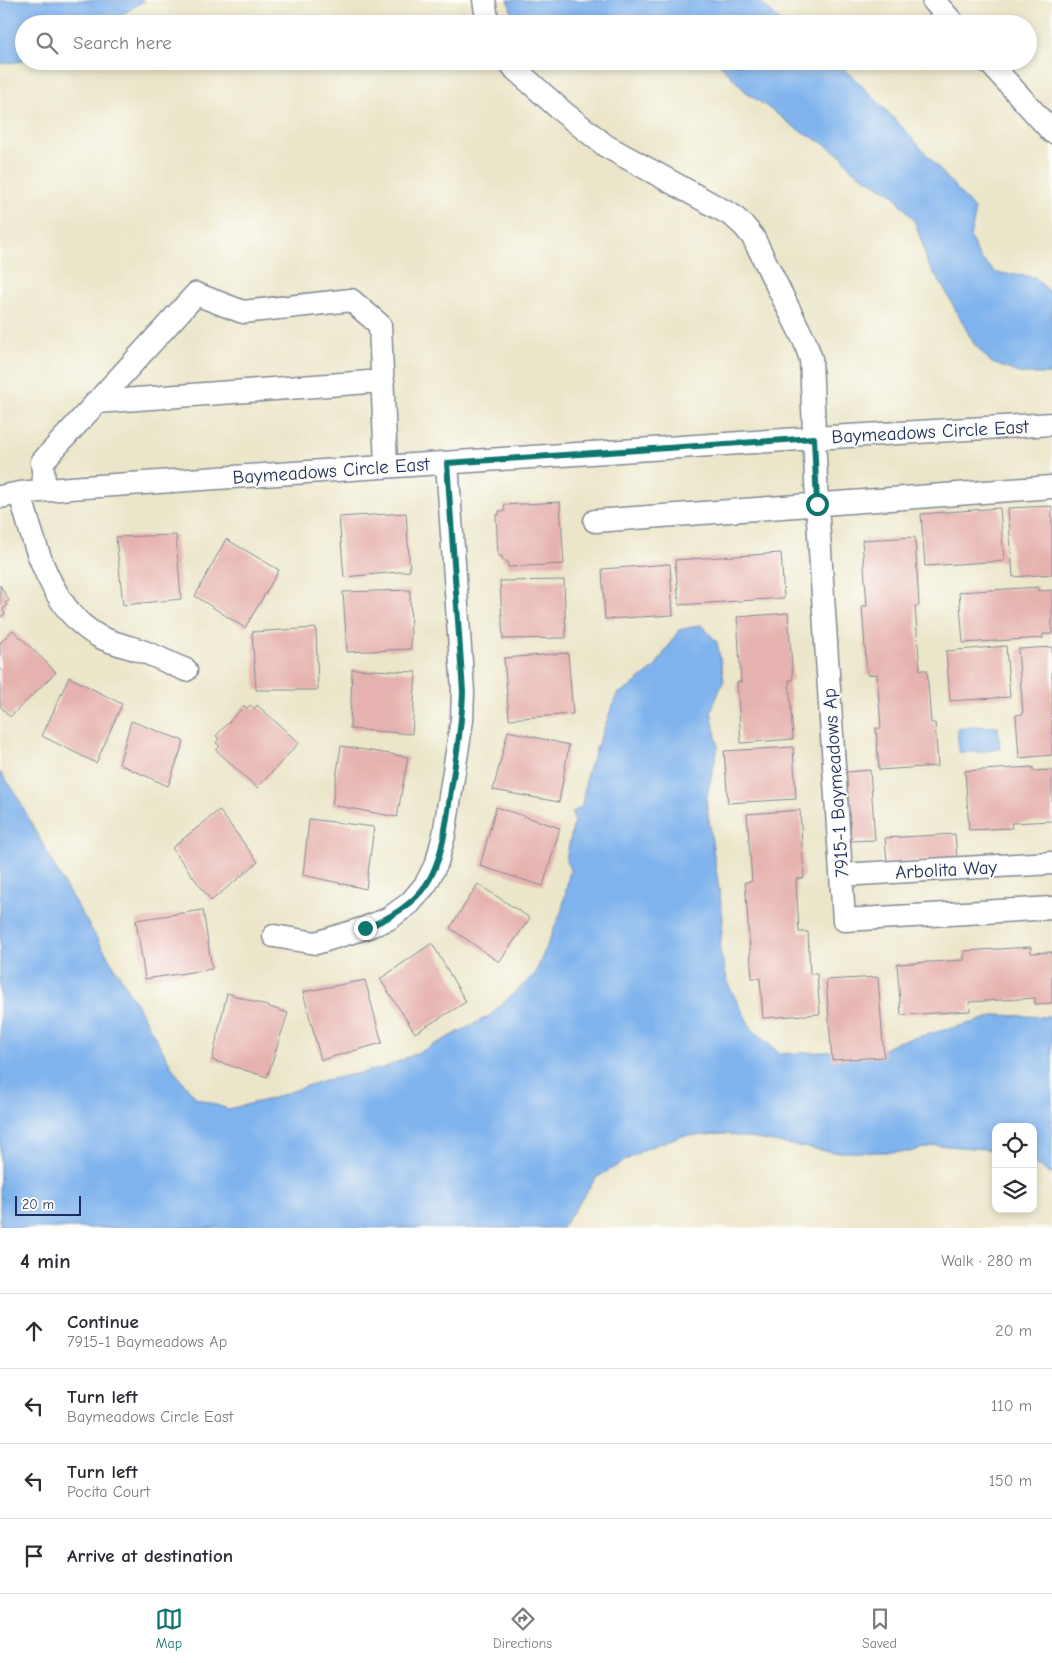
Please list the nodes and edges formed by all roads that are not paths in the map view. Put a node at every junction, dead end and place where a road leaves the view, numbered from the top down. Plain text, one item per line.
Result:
1 (484, 0) edge
2 (933, 0) edge
3 (486, 15) edge
4 (946, 15) edge
5 (516, 70) edge
6 (996, 70) edge
7 (1052, 132) edge
8 (383, 381) junction
9 (96, 402) junction
10 (1052, 424) edge
11 (814, 438) junction
12 (447, 463) junction
13 (386, 466) junction
14 (1052, 487) edge
15 (45, 490) junction
16 (10, 495) edge
17 (817, 504) junction
18 (595, 521) dead end
19 (186, 670) dead end
20 (1052, 863) edge
21 (841, 876) junction
22 (1052, 908) edge
23 (274, 936) dead end

1 - 3 street
2 - 4 street
5 - 11 street, 7915-1 Baymeadows Ap
6 - 7 street
8 - 9 street
8 - 9 street
8 - 13 street
9 - 15 street
10 - 11 street, Baymeadows Circle East
11 - 12 street, Baymeadows Circle East
11 - 17 street, 7915-1 Baymeadows Ap
12 - 13 street, Baymeadows Circle East
12 - 23 street
13 - 15 street, Baymeadows Circle East
14 - 17 street
15 - 16 street, Baymeadows Circle East
16 - 19 street
17 - 18 street
17 - 21 street, 7915-1 Baymeadows Ap
20 - 21 street, Arbolita Way
21 - 22 street, 7915-1 Baymeadows Ap

